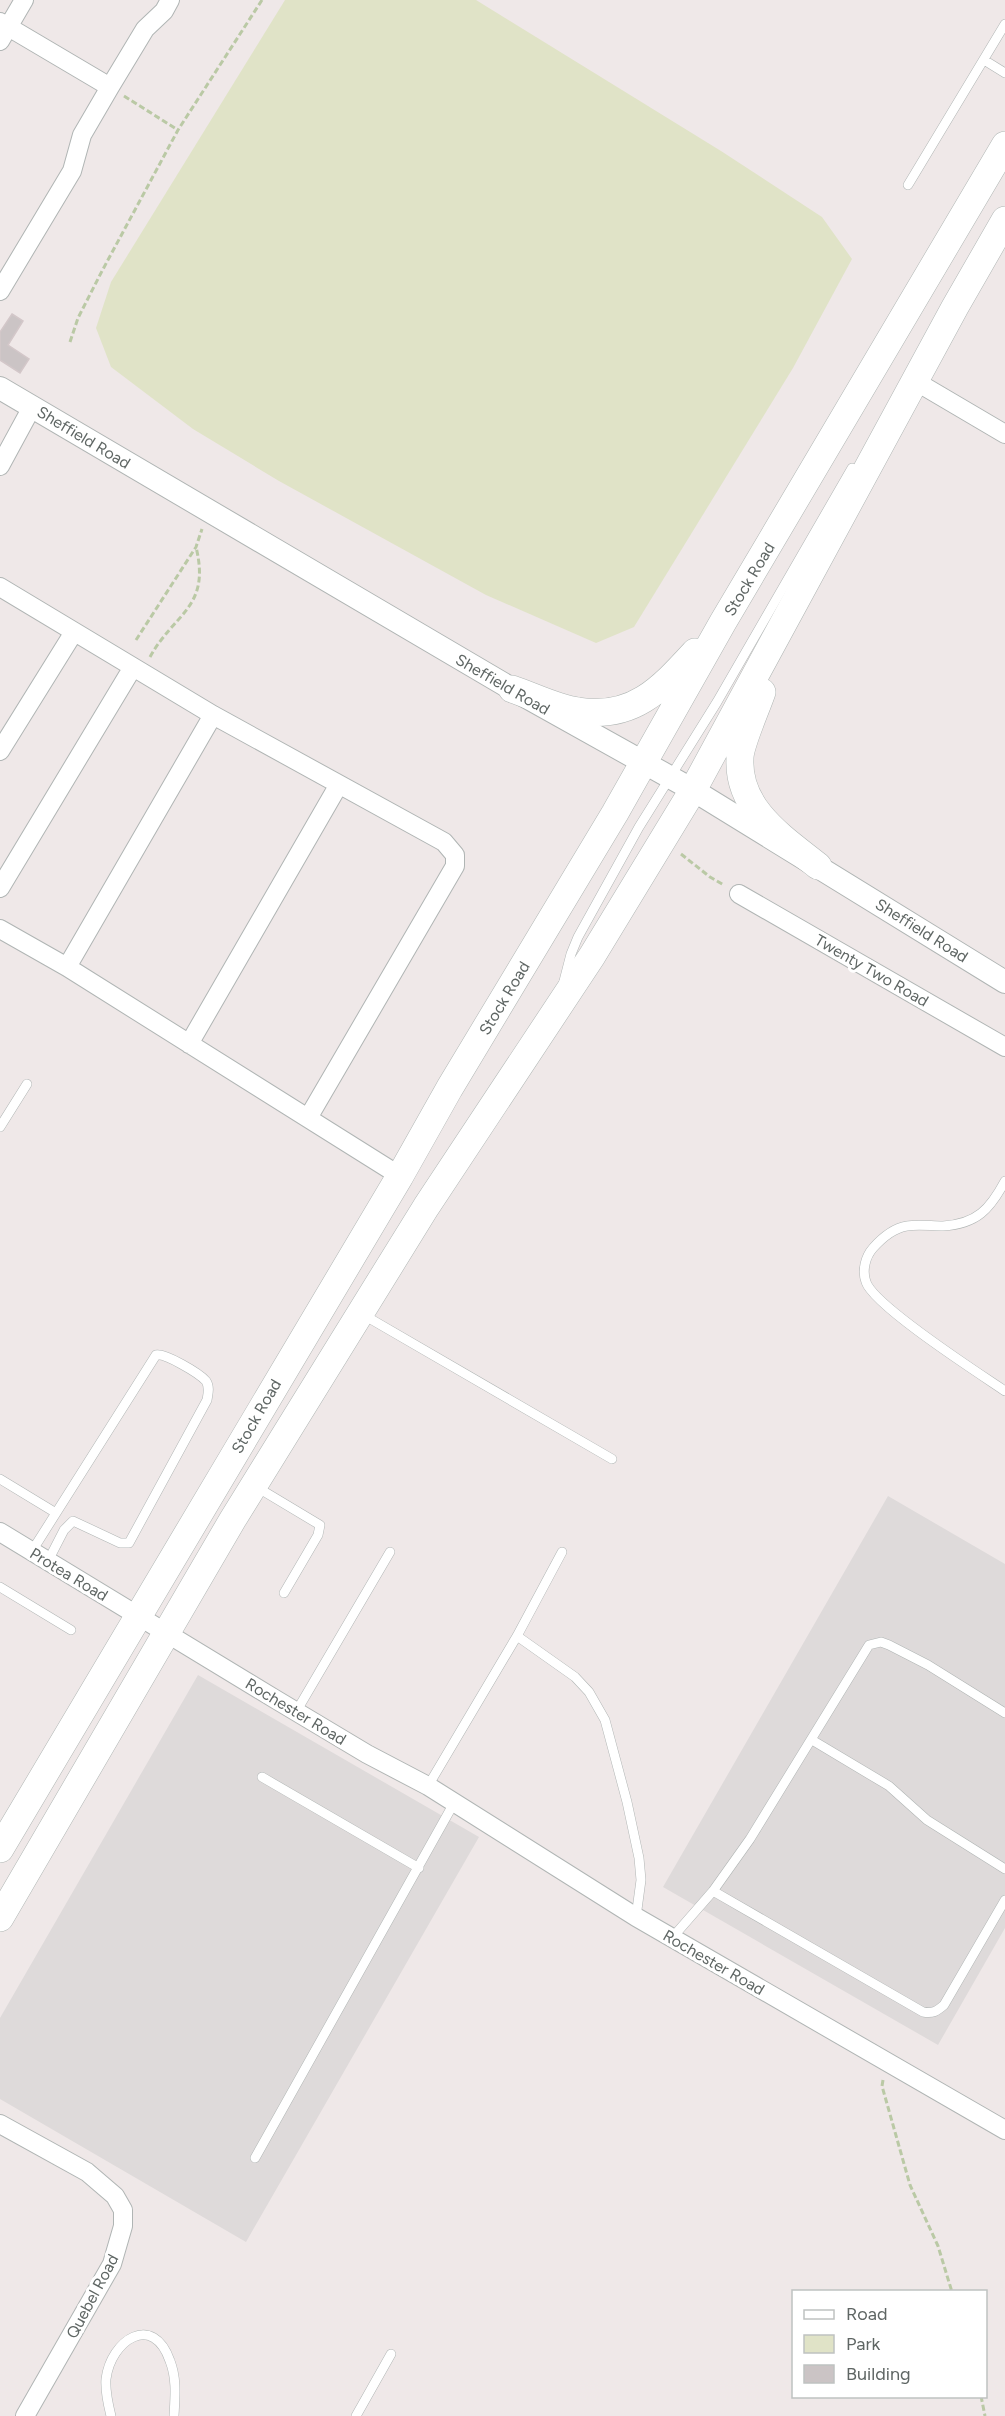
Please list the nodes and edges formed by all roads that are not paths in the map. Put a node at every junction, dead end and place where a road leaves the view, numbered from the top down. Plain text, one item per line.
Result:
1 (24, 0) edge
2 (170, 0) edge
3 (1005, 24) edge
4 (3, 30) edge
5 (984, 60) junction
6 (1005, 72) edge
7 (110, 87) junction
8 (1005, 145) edge
9 (908, 185) dead end
10 (1005, 220) edge
11 (0, 291) edge
12 (910, 379) junction
13 (0, 388) edge
14 (32, 407) junction
15 (1005, 434) edge
16 (859, 458) dead end
17 (0, 466) edge
18 (0, 587) edge
19 (723, 622) junction
20 (784, 625) junction
21 (74, 632) junction
22 (137, 670) junction
23 (512, 689) junction
24 (213, 715) junction
25 (0, 752) edge
26 (644, 762) junction
27 (670, 777) junction
28 (338, 786) junction
29 (693, 790) junction
30 (818, 866) junction
31 (0, 888) edge
32 (739, 894) road end
33 (0, 929) edge
34 (67, 967) junction
35 (1005, 982) edge
36 (559, 1006) junction
37 (189, 1044) junction
38 (1005, 1047) edge
39 (27, 1084) dead end
40 (308, 1118) junction
41 (0, 1127) edge
42 (400, 1176) junction
43 (1005, 1181) edge
44 (360, 1313) junction
45 (1005, 1391) edge
46 (612, 1459) dead end
47 (0, 1479) edge
48 (254, 1486) junction
49 (56, 1513) junction
50 (1, 1535) edge
51 (390, 1552) dead end
52 (562, 1552) dead end
53 (40, 1556) junction
54 (0, 1587) edge
55 (284, 1593) dead end
56 (138, 1616) junction
57 (71, 1630) dead end
58 (165, 1634) junction
59 (517, 1636) junction
60 (296, 1712) junction
61 (1005, 1713) edge
62 (812, 1740) junction
63 (262, 1777) dead end
64 (428, 1786) junction
65 (454, 1803) junction
66 (0, 1849) edge
67 (418, 1868) junction
68 (1005, 1869) edge
69 (713, 1891) junction
70 (1005, 1900) edge
71 (636, 1917) junction
72 (0, 1918) edge
73 (672, 1938) junction
74 (0, 2124) edge
75 (1005, 2130) edge
76 (255, 2157) dead end
77 (391, 2354) dead end
78 (25, 2416) edge
79 (111, 2416) edge
80 (174, 2416) edge
81 (356, 2416) edge

1 - 4 street
2 - 7 street
3 - 5 lane
4 - 7 street
5 - 6 lane
5 - 9 lane
7 - 11 street
8 - 19 main road, Stock Road
10 - 12 main road, Stock Road
12 - 15 street
12 - 20 main road, Stock Road
13 - 14 street, Sheffield Road
14 - 17 street
14 - 23 street, Sheffield Road
16 - 27 lane
18 - 21 street
19 - 23 main road
19 - 26 main road, Stock Road
20 - 29 main road, Stock Road
20 - 30 main road
21 - 22 street
21 - 25 street
22 - 24 street
22 - 31 street
23 - 26 street, Sheffield Road
24 - 28 street
24 - 34 street
26 - 27 street, Sheffield Road
26 - 42 main road, Stock Road
27 - 29 street, Sheffield Road
27 - 36 lane
28 - 37 street
28 - 40 street
29 - 30 street, Sheffield Road
29 - 36 main road, Stock Road
30 - 35 street, Sheffield Road
32 - 38 street, Twenty Two Road
33 - 34 street
34 - 37 street
36 - 44 main road, Stock Road
37 - 40 street
39 - 41 lane
40 - 42 street
42 - 56 main road, Stock Road
43 - 45 lane
44 - 46 lane
44 - 48 main road, Stock Road
47 - 49 lane
48 - 55 lane
48 - 58 main road, Stock Road
49 - 53 lane
49 - 53 lane
50 - 53 street, Protea Road
51 - 60 lane
52 - 59 lane
53 - 56 street, Protea Road
54 - 57 lane
56 - 58 street, Protea Road
56 - 66 main road, Stock Road
58 - 60 street, Rochester Road
58 - 72 main road, Stock Road
59 - 64 lane
59 - 71 lane
60 - 64 street, Rochester Road
61 - 62 lane
62 - 68 lane
62 - 69 lane
63 - 67 lane
64 - 65 street, Rochester Road
65 - 67 lane
65 - 71 street, Rochester Road
67 - 76 lane
69 - 70 lane
69 - 73 lane
71 - 73 street, Rochester Road
73 - 75 street, Rochester Road
74 - 78 street, Quebel Road
77 - 81 lane
79 - 80 lane

